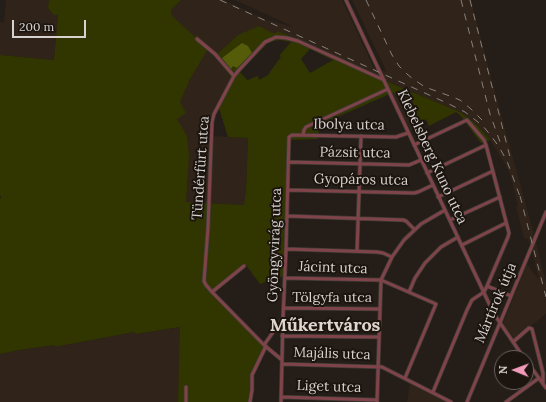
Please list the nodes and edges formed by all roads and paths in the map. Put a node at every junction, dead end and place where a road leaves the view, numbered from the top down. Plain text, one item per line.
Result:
1 (346, 0) edge
2 (197, 39) dead end
3 (234, 76) junction
4 (384, 80) junction
5 (388, 89) junction
6 (408, 133) junction
7 (303, 135) junction
8 (361, 136) junction
9 (289, 137) joint
10 (414, 145) junction
11 (486, 145) junction
12 (421, 160) junction
13 (288, 162) junction
14 (360, 164) junction
15 (493, 170) junction
16 (427, 172) junction
17 (433, 185) junction
18 (288, 190) junction
19 (359, 192) junction
20 (438, 197) junction
21 (500, 197) junction
22 (445, 210) junction
23 (546, 212) edge
24 (287, 216) junction
25 (358, 218) junction
26 (450, 220) junction
27 (506, 223) junction
28 (414, 230) junction
29 (458, 237) junction
30 (462, 245) junction
31 (286, 249) junction
32 (358, 251) junction
33 (392, 257) junction
34 (244, 266) dead end
35 (285, 278) junction
36 (381, 280) junction
37 (487, 286) junction
38 (212, 292) junction
39 (409, 292) junction
40 (484, 292) junction
41 (511, 296) junction
42 (284, 308) junction
43 (380, 309) junction
44 (283, 318) junction
45 (500, 324) junction
46 (282, 336) junction
47 (379, 337) junction
48 (513, 342) junction
49 (265, 345) junction
50 (519, 350) edge
51 (282, 362) junction
52 (380, 367) junction
53 (534, 371) edge
54 (405, 378) junction
55 (539, 378) junction
56 (543, 384) junction
57 (186, 388) dead end
58 (546, 388) edge
59 (433, 392) junction
60 (281, 397) junction
61 (377, 401) edge
62 (186, 402) edge
63 (250, 402) edge
64 (281, 402) edge
65 (451, 402) edge
66 (467, 402) edge
67 (506, 402) edge

1 - 4 street, Klebelsberg Kuno utca
2 - 3 street
3 - 4 street, Tündérfürt utca
3 - 38 street, Tündérfürt utca
4 - 5 street, Klebelsberg Kuno utca
5 - 6 street, Klebelsberg Kuno utca
5 - 7 street
6 - 8 street, Ibolya utca
6 - 10 street, Klebelsberg Kuno utca
7 - 8 street, Ibolya utca
7 - 9 street, Ibolya utca
8 - 14 street
9 - 13 street, Gyöngyvirág utca
10 - 11 street
10 - 12 street, Klebelsberg Kuno utca
11 - 15 street
11 - 16 street
12 - 14 street, Pázsit utca
12 - 16 street, Klebelsberg Kuno utca
13 - 14 street, Pázsit utca
13 - 18 street, Gyöngyvirág utca
14 - 19 street
15 - 20 street
15 - 21 street
16 - 17 street, Klebelsberg Kuno utca
17 - 19 street, Gyopáros utca
17 - 20 street, Klebelsberg Kuno utca
18 - 19 street, Gyopáros utca
18 - 24 street, Gyöngyvirág utca
19 - 25 street
20 - 22 street, Klebelsberg Kuno utca
21 - 26 street
21 - 27 street
22 - 26 street, Klebelsberg Kuno utca
22 - 28 street
23 - 41 street, Mártírok útja
24 - 25 street
24 - 31 street, Gyöngyvirág utca
25 - 28 street
25 - 32 street
26 - 29 street, Klebelsberg Kuno utca
27 - 30 street
27 - 37 street
28 - 33 street
29 - 30 street, Klebelsberg Kuno utca
29 - 39 street
30 - 40 street, Klebelsberg Kuno utca
31 - 32 street
31 - 35 street, Gyöngyvirág utca
32 - 33 street
33 - 36 street
34 - 38 street
35 - 36 street, Jácint utca
35 - 42 street, Gyöngyvirág utca
36 - 39 street
36 - 43 street
37 - 40 street
37 - 41 street
38 - 49 street, Tündérfürt utca
39 - 54 street
40 - 45 street, Klebelsberg Kuno utca
40 - 59 street
41 - 45 street, Mártírok útja
42 - 43 street, Tölgyfa utca
42 - 44 street, Gyöngyvirág utca
43 - 47 street
44 - 46 street, Gyöngyvirág utca
44 - 49 street
45 - 48 street, Klebelsberg Kuno utca
45 - 66 street, Mártírok útja
46 - 47 street
46 - 51 street, Gyöngyvirág utca
47 - 52 street
48 - 50 street, Klebelsberg Kuno utca
48 - 56 street
49 - 51 street, Tündérfürt utca
49 - 63 street
51 - 52 street, Majális utca
51 - 60 street, Gyöngyvirág utca
52 - 54 street
52 - 61 street
53 - 55 street, Klebelsberg Kuno utca
54 - 59 street
55 - 56 street, Klebelsberg Kuno utca
55 - 67 street
56 - 58 street, Klebelsberg Kuno utca
57 - 62 street
59 - 65 street
60 - 61 street, Liget utca
60 - 64 street, Gyöngyvirág utca

